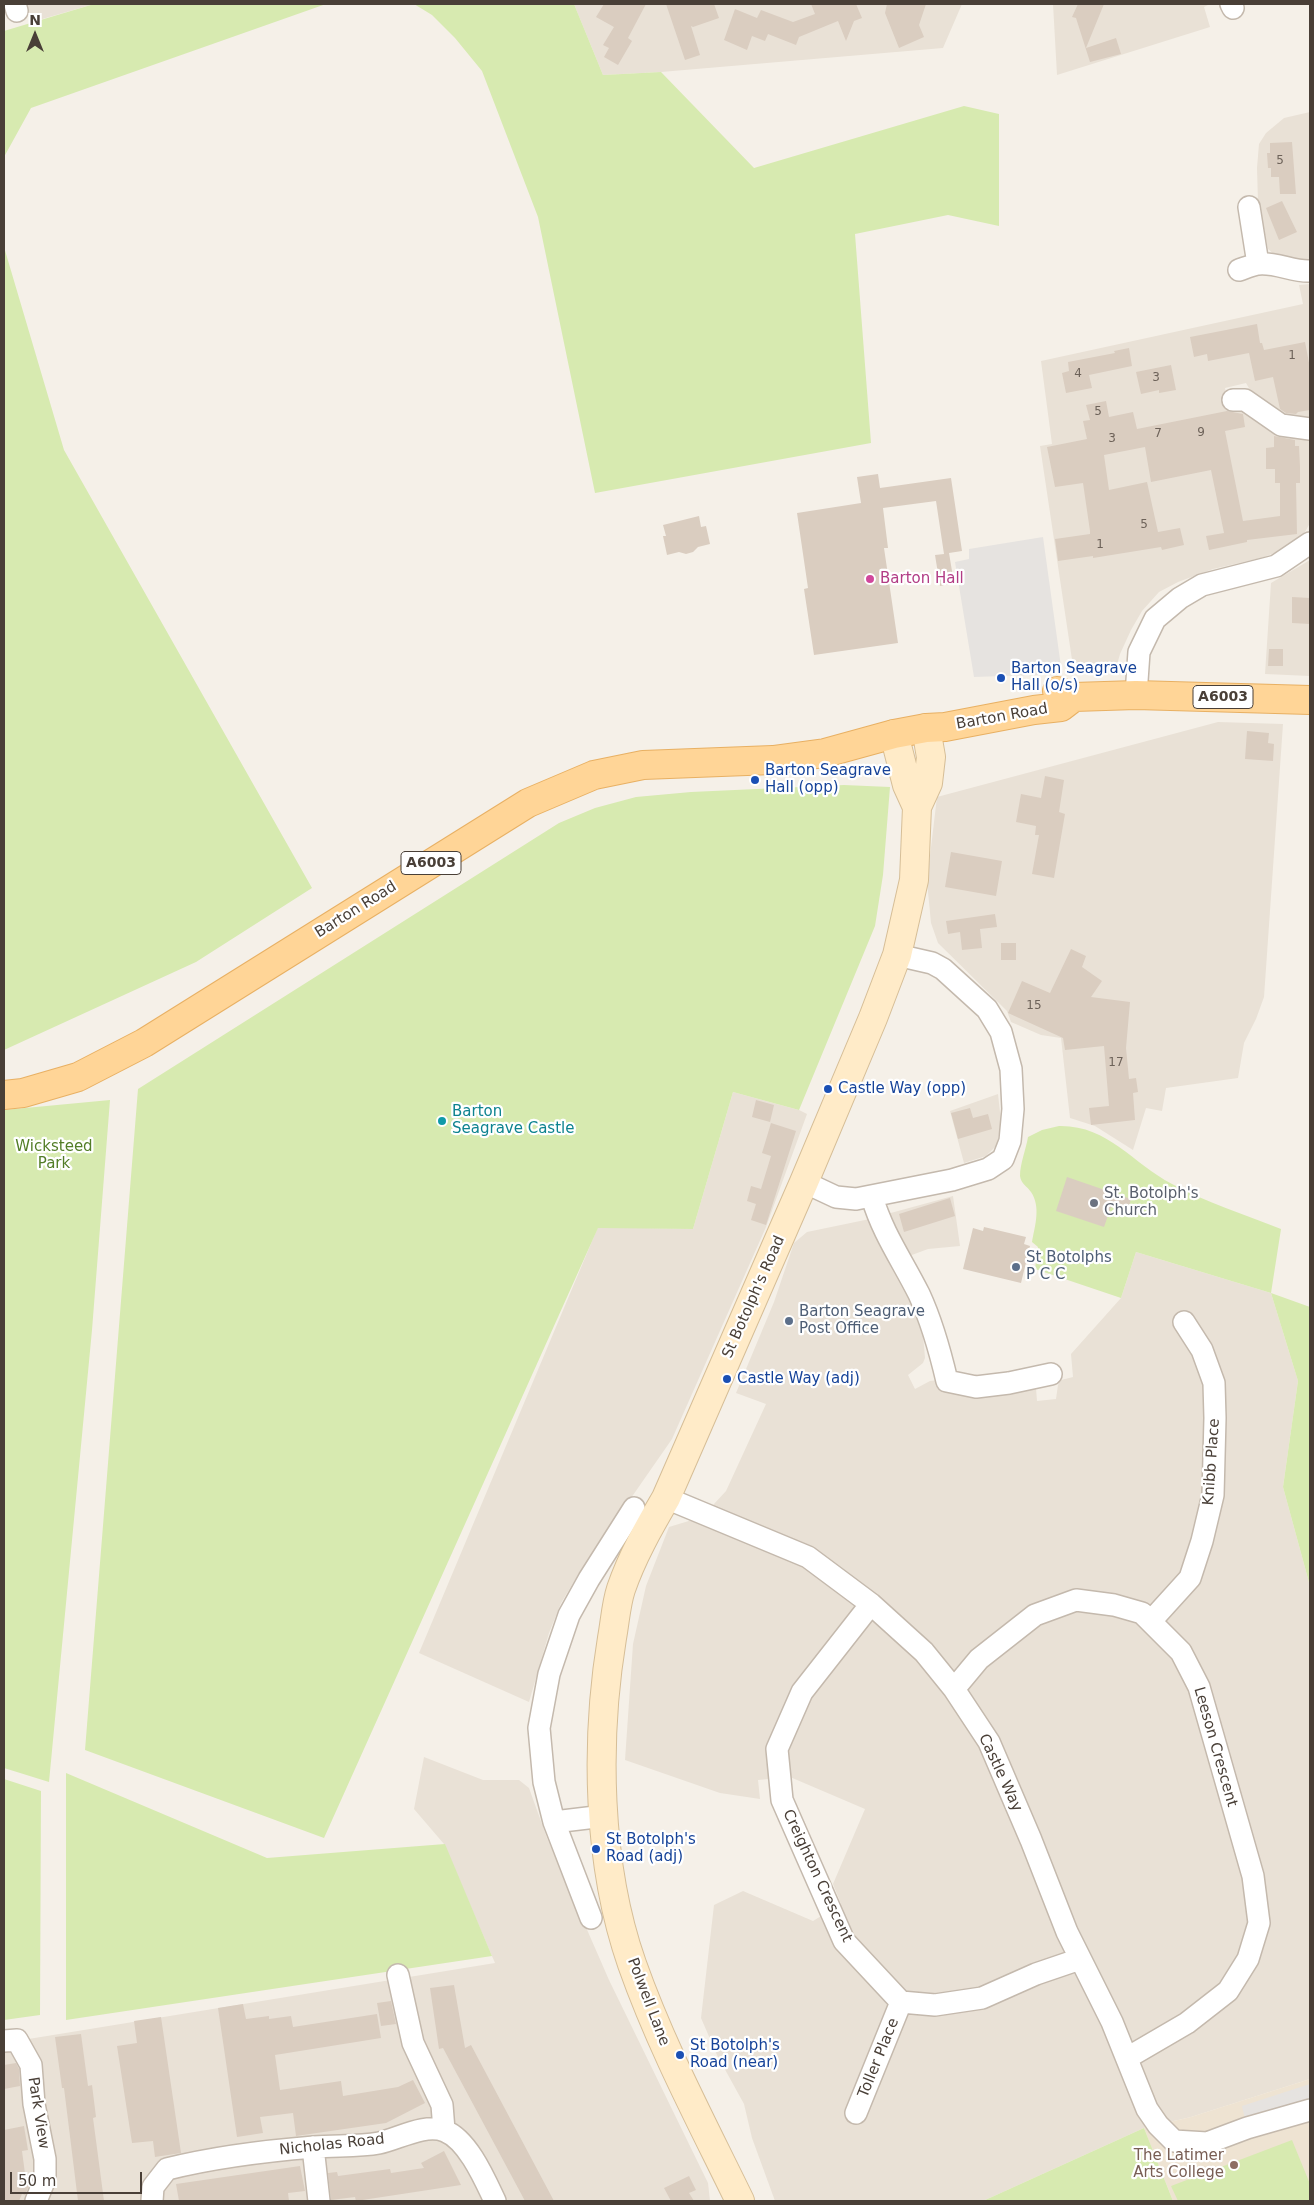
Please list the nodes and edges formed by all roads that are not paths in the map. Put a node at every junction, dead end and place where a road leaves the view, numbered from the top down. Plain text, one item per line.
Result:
1 (1250, 206) dead end
2 (1310, 271) edge
3 (1233, 400) dead end
4 (1310, 429) edge
5 (1310, 543) edge
6 (1136, 694) junction
7 (1310, 700) edge
8 (926, 728) junction
9 (894, 734) junction
10 (917, 807) junction
11 (897, 955) junction
12 (4, 1095) edge
13 (804, 1182) junction
14 (872, 1197) junction
15 (1184, 1322) dead end
16 (1051, 1374) dead end
17 (666, 1498) junction
18 (634, 1508) dead end
19 (589, 1579) junction
20 (620, 1591) junction
21 (871, 1604) junction
22 (1151, 1621) junction
23 (954, 1689) junction
24 (603, 1787) joint
25 (604, 1816) junction
26 (554, 1822) junction
27 (591, 1918) dead end
28 (1080, 1960) junction
29 (398, 1975) dead end
30 (901, 2002) junction
31 (4, 2042) edge
32 (1127, 2058) junction
33 (1310, 2110) edge
34 (856, 2113) dead end
35 (444, 2130) junction
36 (313, 2147) junction
37 (36, 2201) edge
38 (152, 2201) edge
39 (319, 2201) edge
40 (495, 2201) edge
41 (740, 2201) edge

1 - 2 street
3 - 4 street
5 - 6 street
6 - 7 main road, Barton Road / A6003
6 - 8 main road, Barton Road / A6003
8 - 9 main road, Barton Road / A6003
8 - 10 street, St Botolph's Road
9 - 10 street, St Botolph's Road
9 - 12 main road, Barton Road / A6003
10 - 11 street, St Botolph's Road
11 - 13 street, St Botolph's Road
11 - 14 street
13 - 14 street
13 - 17 street, St Botolph's Road
14 - 16 street
15 - 22 street, Knibb Place
17 - 20 street, St Botolph's Road
17 - 21 street, Castle Way
18 - 19 street
19 - 20 street
19 - 26 street
20 - 24 street, St Botolph's Road
21 - 23 street, Castle Way
21 - 30 street, Creighton Crescent
22 - 23 street, Leeson Crescent
22 - 32 street, Leeson Crescent
23 - 28 street, Castle Way
24 - 25 street, Polwell Lane
25 - 26 street
25 - 41 street, Polwell Lane
26 - 27 street
28 - 30 street
28 - 32 street, Castle Way
29 - 35 street
30 - 34 street, Toller Place
31 - 37 street, Park View
32 - 33 street, Castle Way
35 - 36 street, Nicholas Road
35 - 40 street
36 - 38 street, Nicholas Road
36 - 39 street

